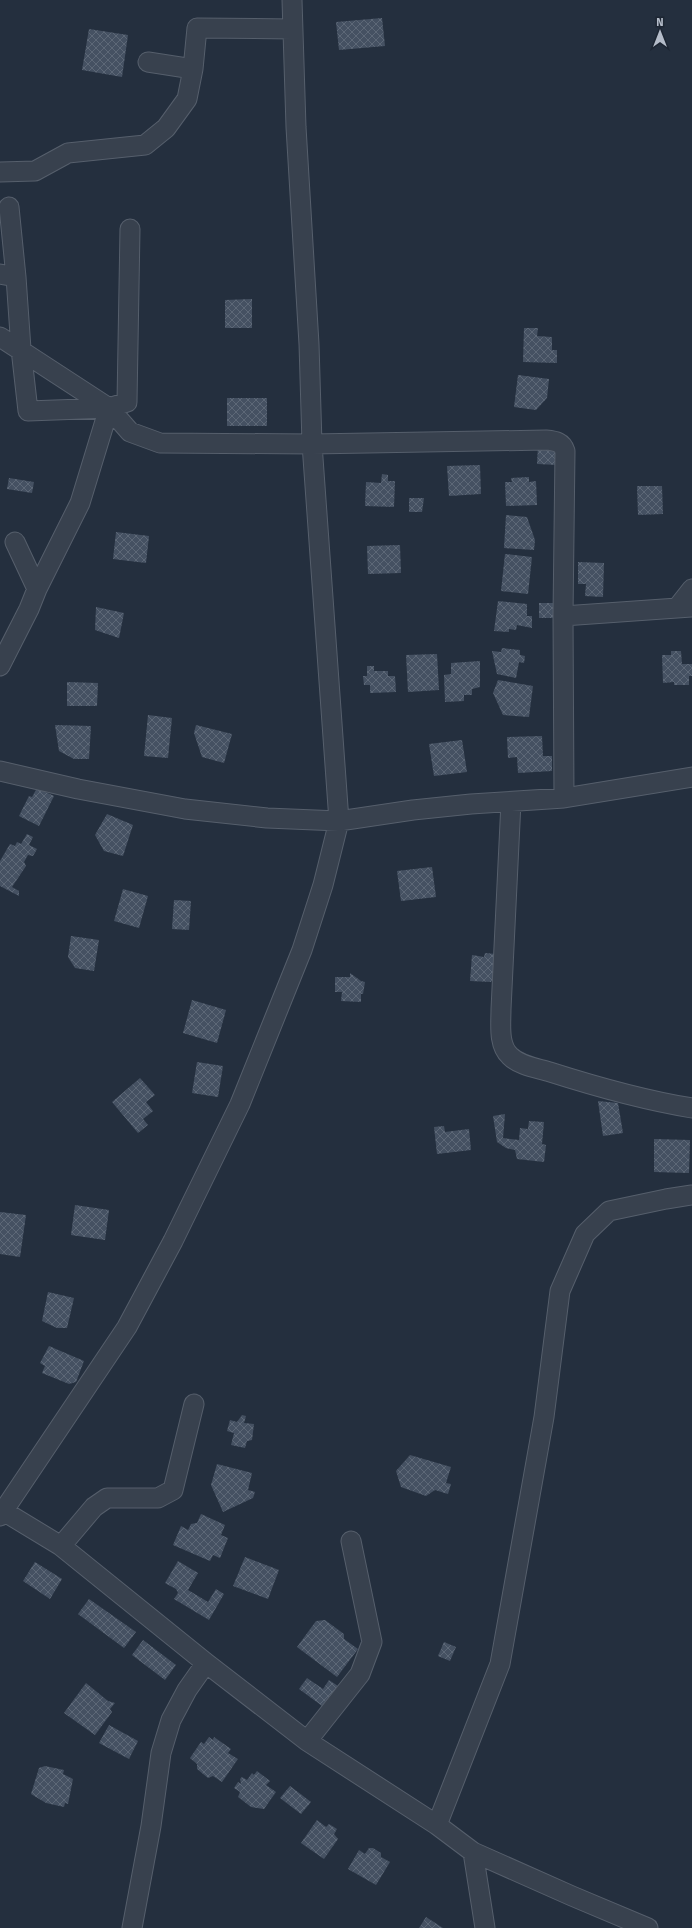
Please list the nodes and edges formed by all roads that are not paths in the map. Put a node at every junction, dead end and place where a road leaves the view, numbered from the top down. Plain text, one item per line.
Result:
1 (292, 0) edge
2 (293, 29) junction
3 (148, 62) dead end
4 (193, 70) junction
5 (0, 172) edge
6 (9, 207) dead end
7 (130, 229) dead end
8 (8, 275) edge
9 (0, 337) edge
10 (21, 349) junction
11 (109, 408) junction
12 (312, 444) junction
13 (15, 542) dead end
14 (36, 589) junction
15 (692, 589) edge
16 (685, 608) edge
17 (563, 616) junction
18 (0, 666) edge
19 (0, 771) edge
20 (692, 777) edge
21 (564, 798) junction
22 (511, 802) junction
23 (339, 821) junction
24 (692, 1108) edge
25 (692, 1195) edge
26 (194, 1404) dead end
27 (1, 1512) edge
28 (351, 1541) dead end
29 (61, 1546) junction
30 (206, 1663) junction
31 (307, 1741) junction
32 (437, 1825) junction
33 (473, 1852) junction
34 (132, 1928) edge
35 (486, 1928) edge
36 (648, 1928) edge

1 - 2 street
2 - 4 street
2 - 12 street
3 - 4 street
4 - 5 street
6 - 8 street
7 - 11 street
8 - 10 street
9 - 10 street
10 - 11 street
10 - 11 street
11 - 12 street
11 - 14 street
12 - 17 street
12 - 23 street
13 - 14 street
14 - 18 street
15 - 16 street
16 - 17 street
17 - 21 street
19 - 23 street
20 - 21 street
21 - 22 street
22 - 23 street
22 - 24 street
23 - 27 street
25 - 32 street
26 - 29 street
27 - 29 street
28 - 31 street
29 - 30 street
30 - 31 street
30 - 34 street
31 - 32 street
32 - 33 street
33 - 35 street
33 - 36 street

